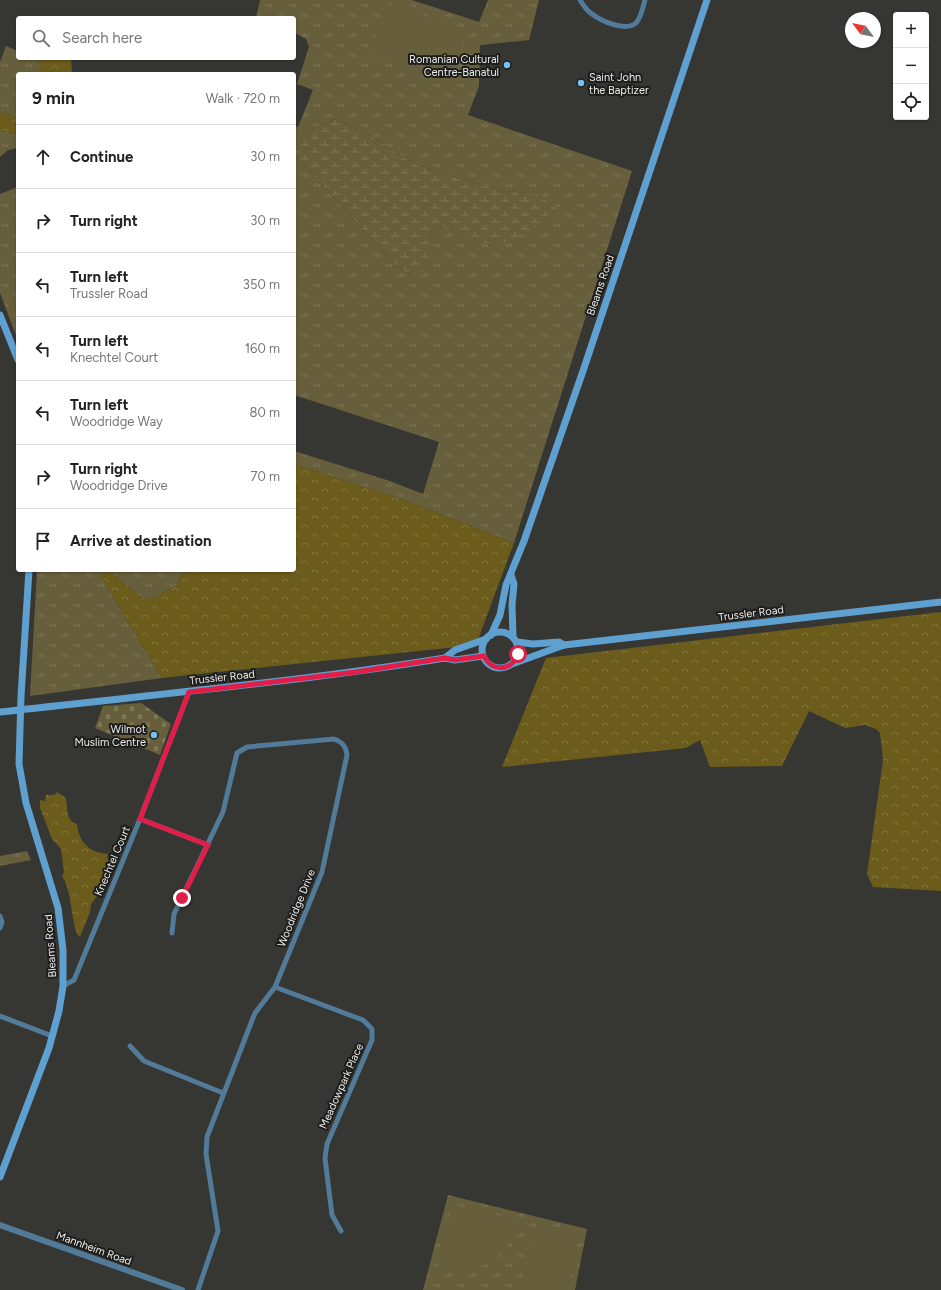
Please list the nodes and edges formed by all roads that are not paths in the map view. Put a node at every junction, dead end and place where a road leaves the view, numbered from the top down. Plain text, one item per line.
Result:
1 (580, 0) edge
2 (645, 0) edge
3 (707, 0) edge
4 (0, 315) edge
5 (16, 355) edge
6 (29, 572) edge
7 (511, 575) junction
8 (941, 602) edge
9 (488, 637) junction
10 (515, 640) junction
11 (564, 645) junction
12 (484, 656) junction
13 (445, 658) junction
14 (512, 664) junction
15 (189, 692) junction
16 (20, 709) junction
17 (0, 712) edge
18 (140, 819) junction
19 (208, 845) junction
20 (0, 916) edge
21 (0, 928) edge
22 (172, 933) dead end
23 (63, 986) junction
24 (275, 987) junction
25 (0, 1016) edge
26 (52, 1036) junction
27 (130, 1046) dead end
28 (223, 1093) junction
29 (0, 1177) edge
30 (0, 1225) edge
31 (341, 1231) dead end
32 (182, 1290) edge
33 (198, 1290) edge

1 - 2 street
3 - 7 main road, Bleams Road
4 - 5 main road
6 - 16 main road, Bleams Road
7 - 9 main road, Bleams Road
7 - 10 main road, Bleams Road
8 - 11 main road, Trussler Road
9 - 10 main road
9 - 12 main road
9 - 13 main road, Trussler Road
10 - 11 main road, Trussler Road
10 - 14 main road
11 - 14 main road, Trussler Road
12 - 13 main road, Trussler Road
12 - 14 main road
13 - 15 main road, Trussler Road
15 - 16 main road, Trussler Road
15 - 18 street, Knechtel Court
16 - 17 main road, Trussler Road
16 - 23 main road, Bleams Road
18 - 19 street
18 - 23 street, Knechtel Court
19 - 22 street, Woodridge Drive
19 - 24 street, Woodridge Drive
20 - 21 street
23 - 26 main road, Bleams Road
24 - 28 street, Woodridge Drive
24 - 31 street, Meadowpark Place
25 - 26 street
26 - 29 main road, Bleams Road
27 - 28 street
28 - 33 street, Woodridge Drive
30 - 32 street, Mannheim Road

